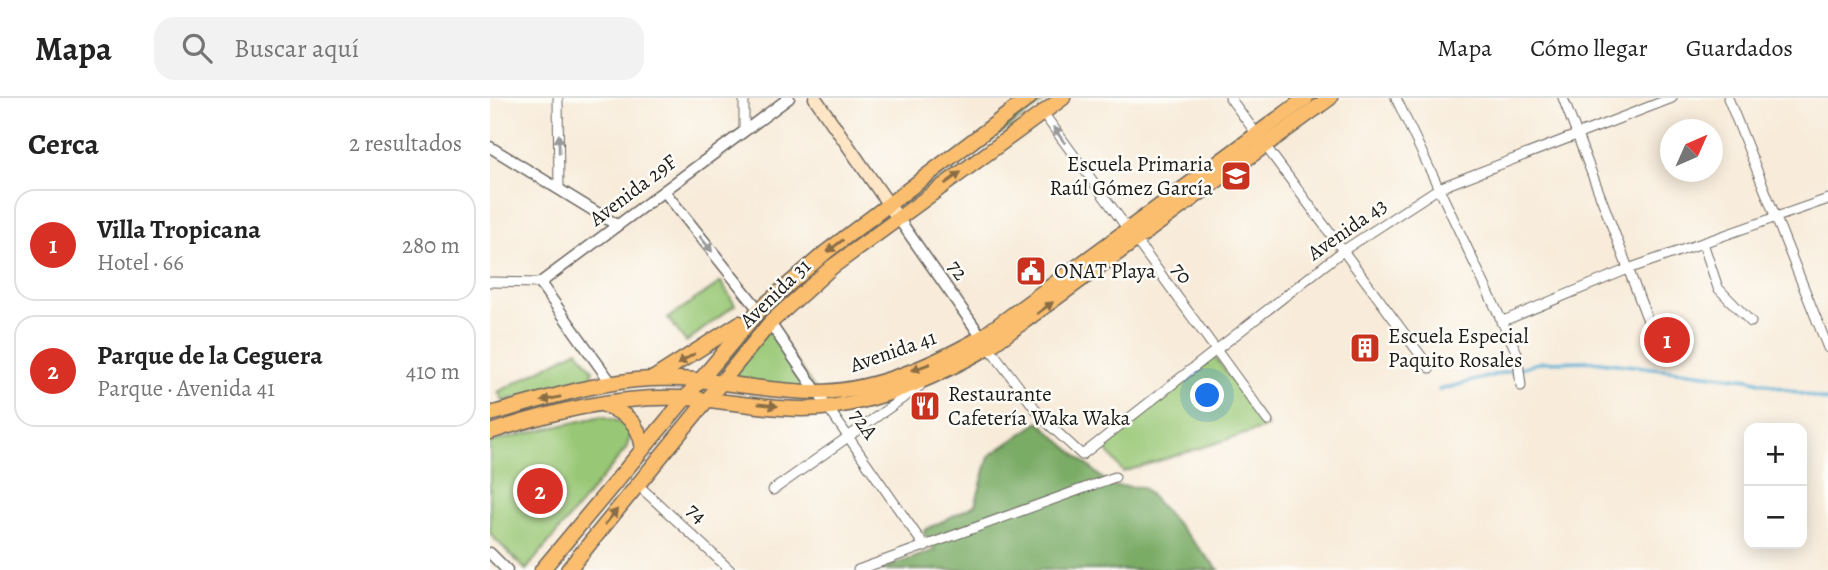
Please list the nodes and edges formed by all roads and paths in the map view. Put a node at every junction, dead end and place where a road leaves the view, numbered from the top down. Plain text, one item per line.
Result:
1 (558, 98) edge
2 (744, 98) edge
3 (789, 98) edge
4 (815, 98) edge
5 (1029, 98) edge
6 (1063, 98) edge
7 (1230, 98) edge
8 (1306, 98) edge
9 (1330, 98) edge
10 (1396, 98) edge
11 (1563, 98) edge
12 (1672, 98) edge
13 (1728, 98) edge
14 (1043, 113) junction
15 (744, 131) junction
16 (1578, 134) junction
17 (1260, 139) junction
18 (490, 147) edge
19 (1439, 188) junction
20 (559, 189) junction
21 (664, 191) junction
22 (1828, 199) edge
23 (889, 204) junction
24 (1778, 217) junction
25 (898, 218) junction
26 (617, 225) junction
27 (1133, 235) junction
28 (1703, 243) junction
29 (1344, 250) junction
30 (1628, 269) junction
31 (490, 282) edge
32 (540, 283) junction
33 (759, 310) junction
34 (1501, 322) junction
35 (1751, 322) dead end
36 (770, 323) junction
37 (985, 342) junction
38 (1657, 347) dead end
39 (1828, 348) edge
40 (1215, 349) junction
41 (1430, 368) dead end
42 (653, 379) junction
43 (930, 379) junction
44 (699, 381) junction
45 (720, 382) junction
46 (612, 384) junction
47 (1521, 386) dead end
48 (817, 392) junction
49 (685, 398) junction
50 (707, 399) junction
51 (602, 404) junction
52 (829, 407) junction
53 (490, 414) edge
54 (1268, 421) dead end
55 (490, 432) edge
56 (850, 438) junction
57 (643, 449) junction
58 (1082, 455) joint
59 (1115, 477) dead end
60 (638, 485) junction
61 (773, 490) dead end
62 (925, 547) junction
63 (490, 553) edge
64 (507, 570) edge
65 (542, 570) edge
66 (568, 570) edge
67 (730, 570) edge
68 (858, 570) edge

20 -> 1 street
2 - 15 street
3 - 15 street, Avenida 29F
4 - 23 main road, 72
5 - 23 main road, Avenida 31
6 - 14 main road, Avenida 31
7 - 17 street
8 - 17 main road, Avenida 41
9 - 17 main road, Avenida 41
10 - 19 street
11 - 16 street
12 - 16 street, Avenida 43
13 - 24 street
25 -> 14 main road, Avenida 31
27 -> 14 street, 70
15 - 21 street, Avenida 29F
16 - 19 street, Avenida 43
16 - 30 street
17 - 27 main road, Avenida 41
17 - 29 street
18 - 20 street
19 - 29 street, Avenida 43
19 - 34 street
20 - 26 street
21 - 26 street, Avenida 29F
21 -> 33 street
22 - 24 street
23 - 25 main road, 72
23 -> 33 main road, Avenida 31
24 - 28 street
24 - 39 street
25 - 36 main road, Avenida 31
25 - 37 street, 72
26 - 32 street, Avenida 29F
27 - 37 main road, Avenida 41
27 - 40 street, 70
28 - 30 street
28 - 35 street
29 - 40 street, Avenida 43
29 - 41 street
30 - 34 street
30 - 38 street
31 - 32 street
32 - 46 street
33 -> 42 main road
33 - 44 main road, Avenida 31
34 - 47 street
36 - 45 main road, Avenida 31
36 - 48 street, 72A
37 - 43 main road, Avenida 41
37 -> 48 main road, Avenida 41
37 - 58 street, 72
40 - 54 street, 70
40 - 58 street, Avenida 43
42 - 44 main road
42 - 46 main road
43 - 52 main road, Avenida 41
43 - 56 street
44 - 45 main road, Avenida 41
44 - 49 main road
45 - 48 main road, Avenida 41
45 - 50 main road, Avenida 31
46 -> 53 main road
48 - 52 street, 72A
49 - 50 main road
49 - 51 main road
49 - 57 main road
50 -> 52 main road, Avenida 41
50 - 60 main road
51 - 55 main road
51 - 57 main road
52 - 56 street, 72A
56 - 61 street
56 - 62 street, 72A
57 - 65 main road
59 - 62 street
66 -> 60 main road
60 - 67 street, 74
62 - 68 street
63 - 64 street

